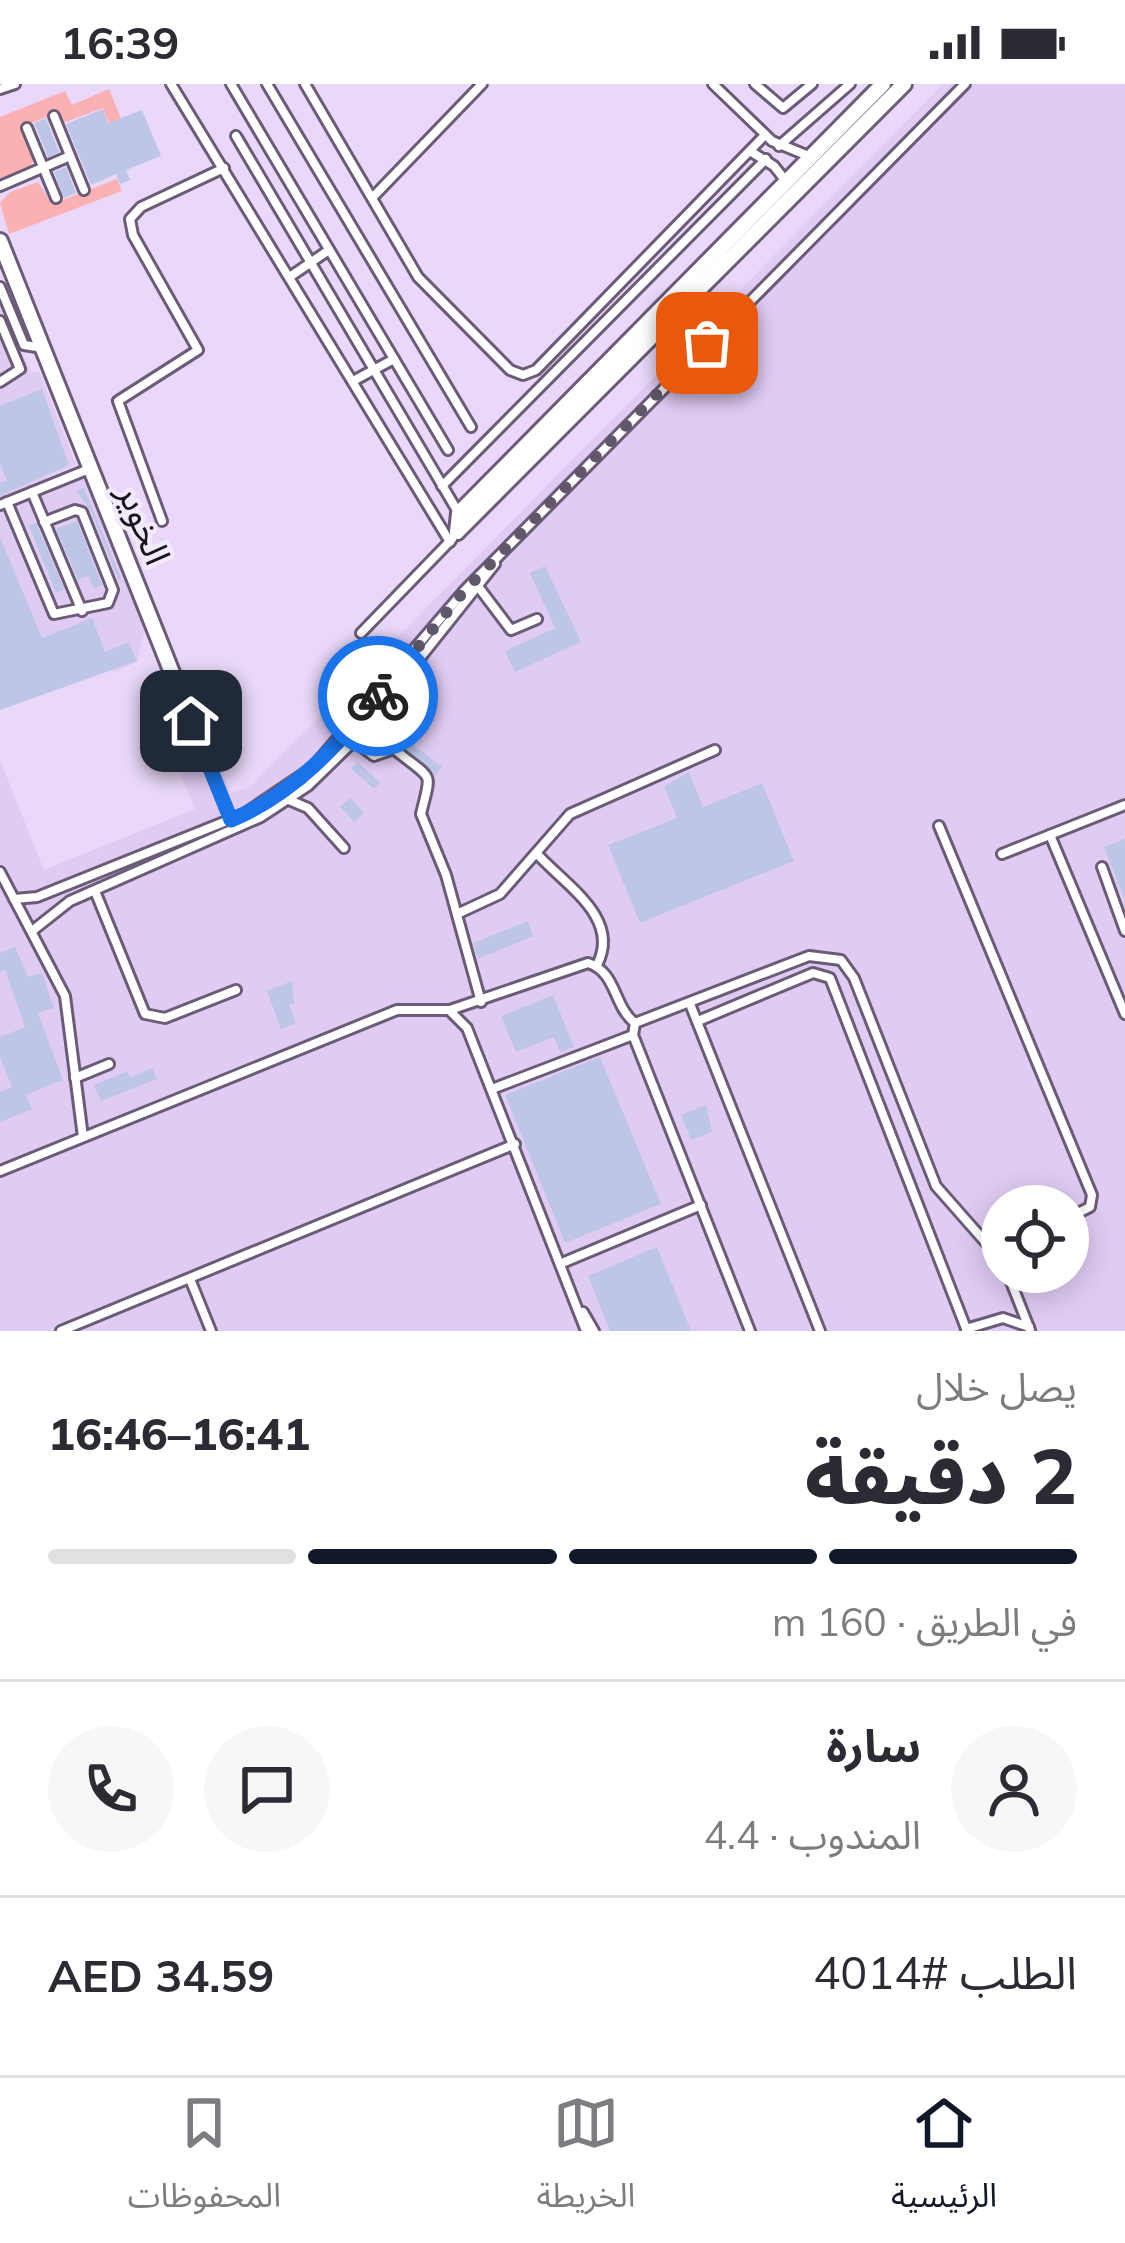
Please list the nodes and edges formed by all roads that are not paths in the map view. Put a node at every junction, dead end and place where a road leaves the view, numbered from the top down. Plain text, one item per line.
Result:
1 (15, 84) edge
2 (170, 84) edge
3 (230, 84) edge
4 (267, 84) edge
5 (305, 84) edge
6 (482, 84) edge
7 (713, 84) edge
8 (754, 84) edge
9 (812, 84) edge
10 (850, 84) edge
11 (883, 84) edge
12 (904, 84) edge
13 (965, 84) edge
14 (0, 89) edge
15 (54, 116) dead end
16 (26, 128) dead end
17 (765, 135) junction
18 (236, 136) dead end
19 (779, 146) junction
20 (750, 151) junction
21 (70, 156) junction
22 (766, 159) junction
23 (810, 166) junction
24 (224, 168) junction
25 (43, 169) junction
26 (786, 183) junction
27 (0, 186) edge
28 (84, 190) dead end
29 (374, 196) junction
30 (56, 198) dead end
31 (329, 250) junction
32 (2, 256) edge
33 (310, 263) junction
34 (291, 276) junction
35 (0, 287) edge
36 (0, 321) edge
37 (43, 348) junction
38 (394, 359) junction
39 (375, 371) junction
40 (353, 381) junction
41 (0, 382) edge
42 (471, 427) dead end
43 (448, 450) dead end
44 (90, 468) junction
45 (442, 486) junction
46 (32, 492) junction
47 (4, 503) edge
48 (459, 513) junction
49 (162, 521) dead end
50 (44, 522) junction
51 (454, 537) junction
52 (496, 562) junction
53 (481, 589) junction
54 (82, 611) junction
55 (537, 619) dead end
56 (362, 633) dead end
57 (354, 741) junction
58 (715, 750) dead end
59 (208, 763) joint
60 (289, 800) junction
61 (1125, 805) edge
62 (233, 824) junction
63 (939, 826) dead end
64 (1050, 835) junction
65 (344, 848) dead end
66 (1002, 854) dead end
67 (538, 855) junction
68 (1102, 867) dead end
69 (0, 872) edge
70 (94, 891) junction
71 (14, 899) junction
72 (457, 914) junction
73 (32, 931) junction
74 (1125, 931) edge
75 (597, 965) junction
76 (236, 990) dead end
77 (481, 1002) junction
78 (690, 1004) junction
79 (449, 1010) junction
80 (1125, 1014) edge
81 (698, 1021) junction
82 (635, 1023) junction
83 (632, 1035) junction
84 (109, 1064) dead end
85 (75, 1078) junction
86 (492, 1089) junction
87 (83, 1137) junction
88 (515, 1144) junction
89 (0, 1171) edge
90 (1088, 1185) edge
91 (701, 1205) junction
92 (981, 1236) edge
93 (562, 1263) junction
94 (190, 1279) junction
95 (1014, 1293) edge
96 (1029, 1329) edge
97 (967, 1330) edge
98 (61, 1331) edge
99 (212, 1331) edge
100 (590, 1331) edge
101 (750, 1331) edge
102 (820, 1331) edge

1 - 14 lane
2 - 24 lane
3 - 31 lane
4 - 42 lane
5 - 29 lane
6 - 29 lane
7 - 17 lane
8 - 9 lane
10 - 19 lane
11 - 23 street
12 - 23 street
13 - 52 lane
15 - 21 lane
16 - 25 lane
17 - 19 lane
17 - 20 lane
18 - 33 lane
19 - 23 lane
20 - 22 lane
20 - 29 lane
21 - 25 lane
21 - 28 lane
22 - 26 lane
22 - 45 lane
23 - 26 street
23 - 51 street
24 - 34 lane
24 - 49 lane
25 - 27 lane
25 - 30 lane
26 - 48 street
31 - 33 lane
31 - 38 lane
32 - 37 street, الخوير
33 - 34 lane
33 - 39 lane
34 - 40 lane
35 - 37 lane
36 - 41 lane
37 - 44 street, الخوير
38 - 39 lane
38 - 43 lane
39 - 40 lane
39 - 45 lane
40 - 51 lane
44 - 46 lane
44 - 59 street, الخوير
45 - 48 lane
46 - 47 lane
46 - 50 lane
47 - 54 lane
48 - 51 street
50 - 54 lane
50 - 54 lane
51 - 56 lane
52 - 53 lane
52 - 62 lane
53 - 55 lane
53 - 57 lane
57 - 60 lane
57 - 72 lane
58 - 67 lane
59 - 62 lane, الخوير
60 - 62 lane
60 - 65 lane
61 - 64 lane
62 - 70 lane
62 - 71 lane
63 - 90 lane
64 - 66 lane
64 - 80 lane
67 - 72 lane
67 - 75 lane
68 - 74 lane
69 - 71 lane
70 - 73 lane
70 - 76 lane
71 - 73 lane
72 - 77 lane
73 - 85 lane
75 - 77 lane
75 - 82 lane
77 - 79 lane
78 - 81 lane
78 - 82 lane
78 - 92 lane
79 - 86 lane
79 - 87 lane
81 - 97 lane
81 - 102 lane
82 - 83 lane
83 - 86 lane
83 - 91 lane
84 - 85 lane
85 - 87 lane
86 - 88 lane
87 - 89 lane
88 - 93 lane
88 - 94 lane
91 - 93 lane
91 - 101 lane
93 - 100 lane
94 - 98 lane
94 - 99 lane
95 - 96 lane
96 - 97 lane

